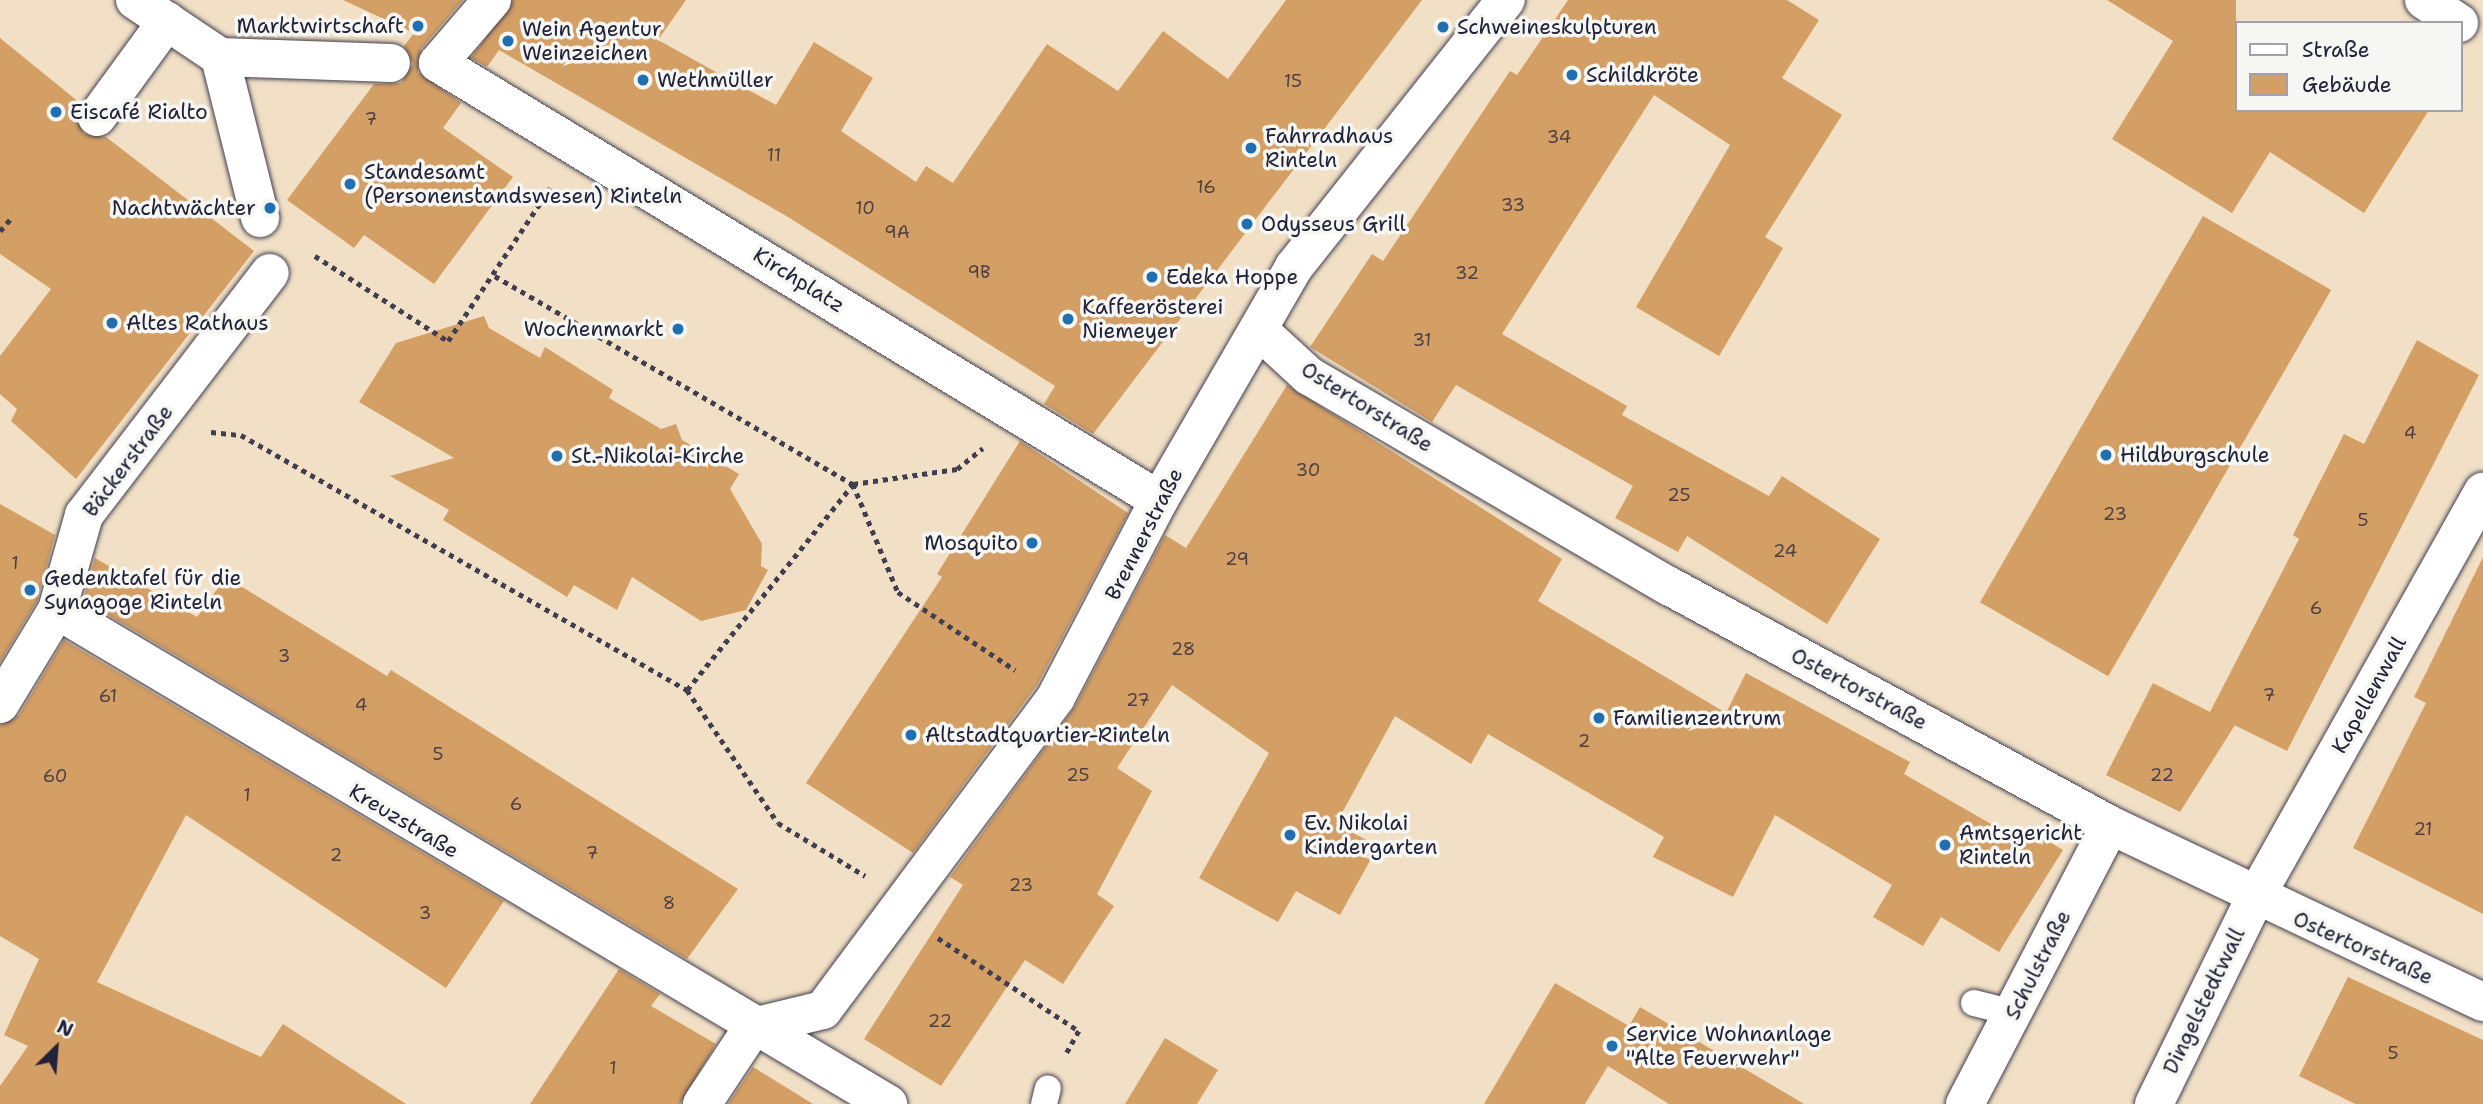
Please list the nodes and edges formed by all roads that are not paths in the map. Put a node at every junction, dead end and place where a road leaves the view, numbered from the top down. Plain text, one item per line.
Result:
1 (135, 0) edge
2 (492, 0) edge
3 (1506, 0) edge
4 (2424, 0) edge
5 (167, 21) junction
6 (2457, 21) edge
7 (2462, 24) edge
8 (2483, 38) edge
9 (220, 57) junction
10 (391, 63) dead end
11 (97, 117) dead end
12 (260, 218) dead end
13 (270, 273) dead end
14 (1260, 331) junction
15 (2483, 492) edge
16 (1159, 500) junction
17 (57, 610) junction
18 (0, 704) edge
19 (2110, 825) junction
20 (2255, 898) junction
21 (2483, 1002) edge
22 (1974, 1003) dead end
23 (2014, 1013) junction
24 (753, 1027) junction
25 (702, 1104) edge
26 (888, 1104) edge
27 (1965, 1104) edge
28 (2154, 1104) edge

1 - 5 street
2 - 16 street, Kirchplatz
3 - 14 street, Brennerstraße
4 - 6 street
5 - 9 street
5 - 11 street
7 - 8 street
9 - 10 street
9 - 12 street
13 - 17 street, Bäckerstraße
14 - 16 street, Brennerstraße
14 - 19 street, Ostertorstraße
15 - 20 street, Kapellenwall
16 - 24 street, Brennerstraße
17 - 18 street, Bäckerstraße
17 - 24 street, Kreuzstraße
19 - 20 street, Ostertorstraße
19 - 23 street, Schulstraße
20 - 21 street, Ostertorstraße
20 - 28 street, Dingelstedtwall
22 - 23 lane
23 - 27 street, Schulstraße
24 - 25 street
24 - 26 street

